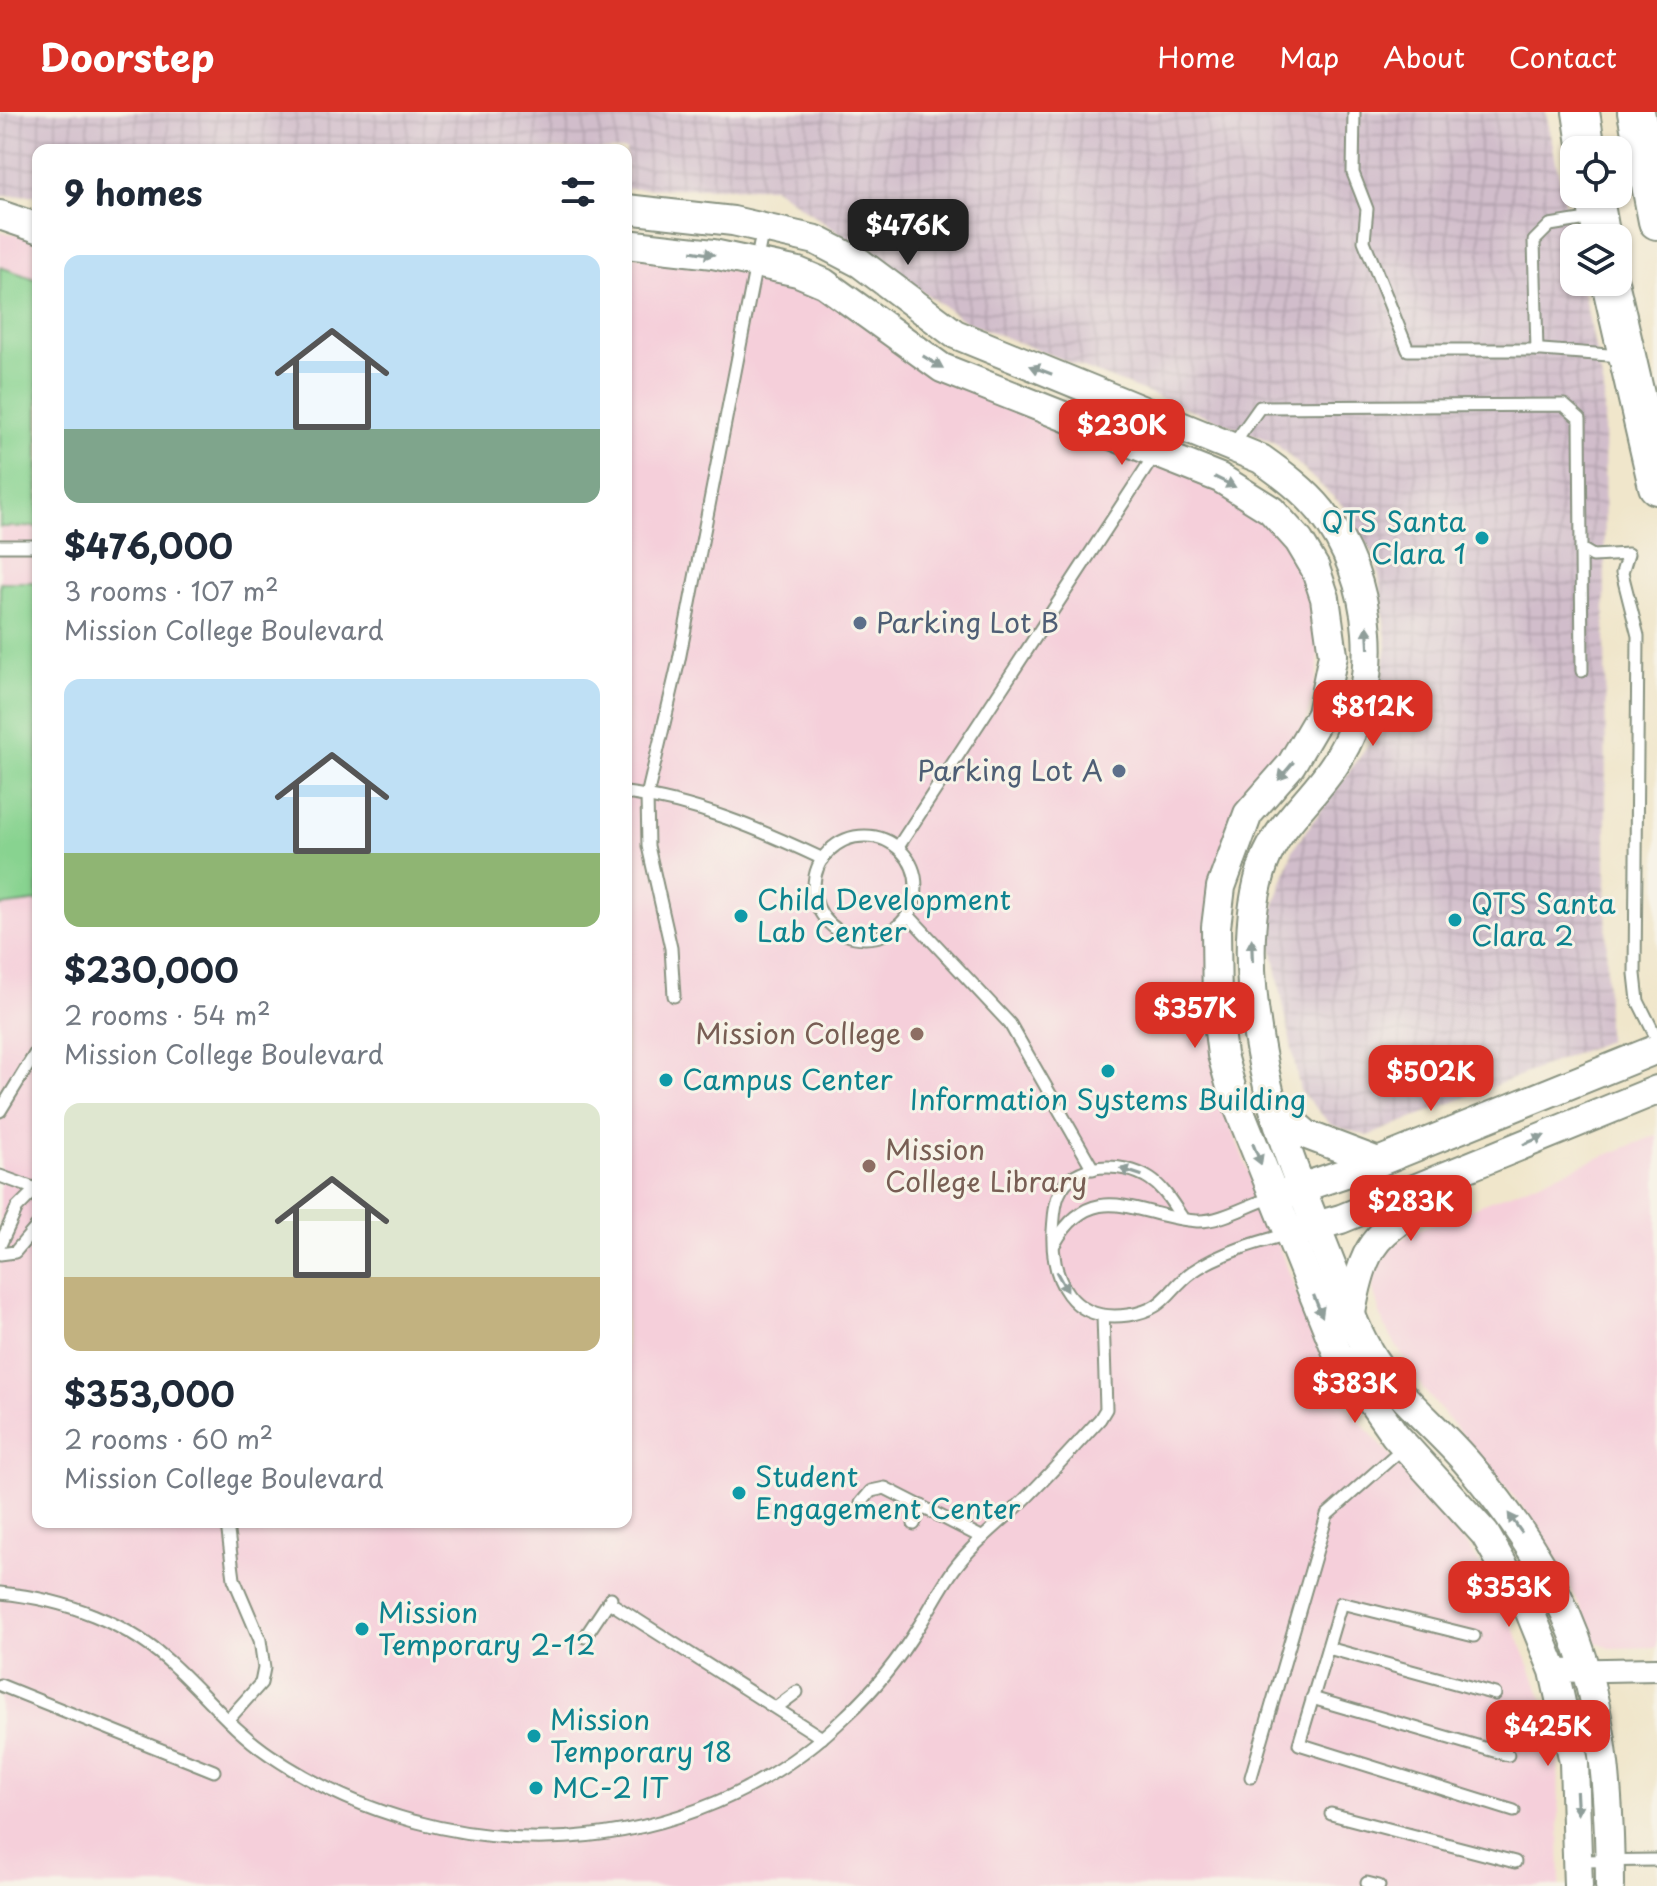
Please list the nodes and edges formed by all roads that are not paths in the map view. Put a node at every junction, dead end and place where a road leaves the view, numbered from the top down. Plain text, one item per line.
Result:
1 (1354, 112) edge
2 (1581, 112) edge
3 (1636, 112) edge
4 (1585, 136) edge
5 (32, 207) edge
6 (632, 210) edge
7 (0, 215) edge
8 (1598, 216) edge
9 (1657, 221) edge
10 (32, 226) edge
11 (763, 227) junction
12 (632, 245) edge
13 (756, 263) junction
14 (1613, 296) edge
15 (1537, 350) junction
16 (1627, 357) junction
17 (1165, 419) junction
18 (1233, 445) junction
19 (1153, 451) junction
20 (1657, 486) edge
21 (0, 546) edge
22 (32, 546) edge
23 (1581, 549) junction
24 (1582, 671) dead end
25 (632, 794) edge
26 (647, 796) junction
27 (898, 847) junction
28 (823, 859) junction
29 (908, 915) junction
30 (674, 996) dead end
31 (1657, 1039) edge
32 (1657, 1049) edge
33 (32, 1059) edge
34 (1657, 1090) edge
35 (1276, 1108) junction
36 (0, 1111) edge
37 (1378, 1162) junction
38 (1093, 1169) junction
39 (1462, 1170) junction
40 (0, 1176) edge
41 (32, 1186) edge
42 (1302, 1189) junction
43 (32, 1193) edge
44 (1274, 1197) junction
45 (1181, 1216) junction
46 (1303, 1230) junction
47 (32, 1232) edge
48 (0, 1245) edge
49 (1053, 1247) junction
50 (0, 1254) edge
51 (1351, 1313) junction
52 (1103, 1316) junction
53 (1405, 1446) junction
54 (861, 1503) dead end
55 (922, 1506) junction
56 (914, 1524) dead end
57 (228, 1532) dead end
58 (983, 1538) junction
59 (0, 1593) edge
60 (1474, 1636) dead end
61 (585, 1637) dead end
62 (1328, 1648) junction
63 (738, 1667) dead end
64 (1657, 1669) edge
65 (1589, 1670) junction
66 (1554, 1671) junction
67 (727, 1676) junction
68 (0, 1685) edge
69 (797, 1692) dead end
70 (1495, 1694) dead end
71 (1312, 1698) junction
72 (777, 1707) junction
73 (228, 1720) junction
74 (822, 1738) junction
75 (1508, 1755) dead end
76 (214, 1771) dead end
77 (1251, 1777) dead end
78 (1514, 1811) dead end
79 (1331, 1814) dead end
80 (1657, 1860) edge
81 (1515, 1862) dead end
82 (1578, 1873) edge
83 (1610, 1873) edge

1 - 15 lane
2 - 4 main road
3 - 9 main road
5 - 7 street
6 - 11 street
7 - 10 street
8 - 15 lane
11 - 13 lane
17 -> 11 street
12 -> 13 street
13 -> 19 street
13 - 26 lane
14 - 16 main road
15 - 16 lane
16 - 20 main road
17 - 18 street
17 - 19 lane
18 - 23 lane
35 -> 18 street
19 - 27 lane
19 -> 44 street
21 - 22 lane
23 - 24 lane
23 - 31 lane
25 - 26 lane
26 - 28 lane
26 - 30 lane
27 - 28 lane
27 - 29 lane
28 - 29 lane
29 - 38 lane
32 - 37 street
33 - 36 lane
39 -> 34 street
35 - 37 street
35 - 42 street
37 - 42 street
45 -> 38 lane
38 - 49 lane
39 - 46 street
39 - 51 street
40 - 41 lane
42 - 44 street
42 - 46 street
43 - 48 lane
44 - 45 lane
44 - 46 street
45 - 49 lane
46 - 51 street
46 - 52 lane
46 -> 53 street
47 - 50 lane
49 -> 52 lane
65 -> 51 street
52 - 58 lane
53 - 66 street
53 - 77 lane
54 - 55 lane
55 - 56 lane
55 - 58 lane
57 - 73 lane
58 - 74 lane
59 - 73 lane
60 - 62 lane
61 - 67 lane
62 - 70 lane
62 - 71 lane
63 - 67 lane
64 - 65 street
65 - 66 street
65 - 83 street
66 -> 82 street
67 - 72 lane
68 - 76 lane
69 - 72 lane
71 - 75 lane
71 - 78 lane
72 - 74 lane
73 - 74 lane
79 - 81 lane
80 - 83 lane
82 - 83 lane

